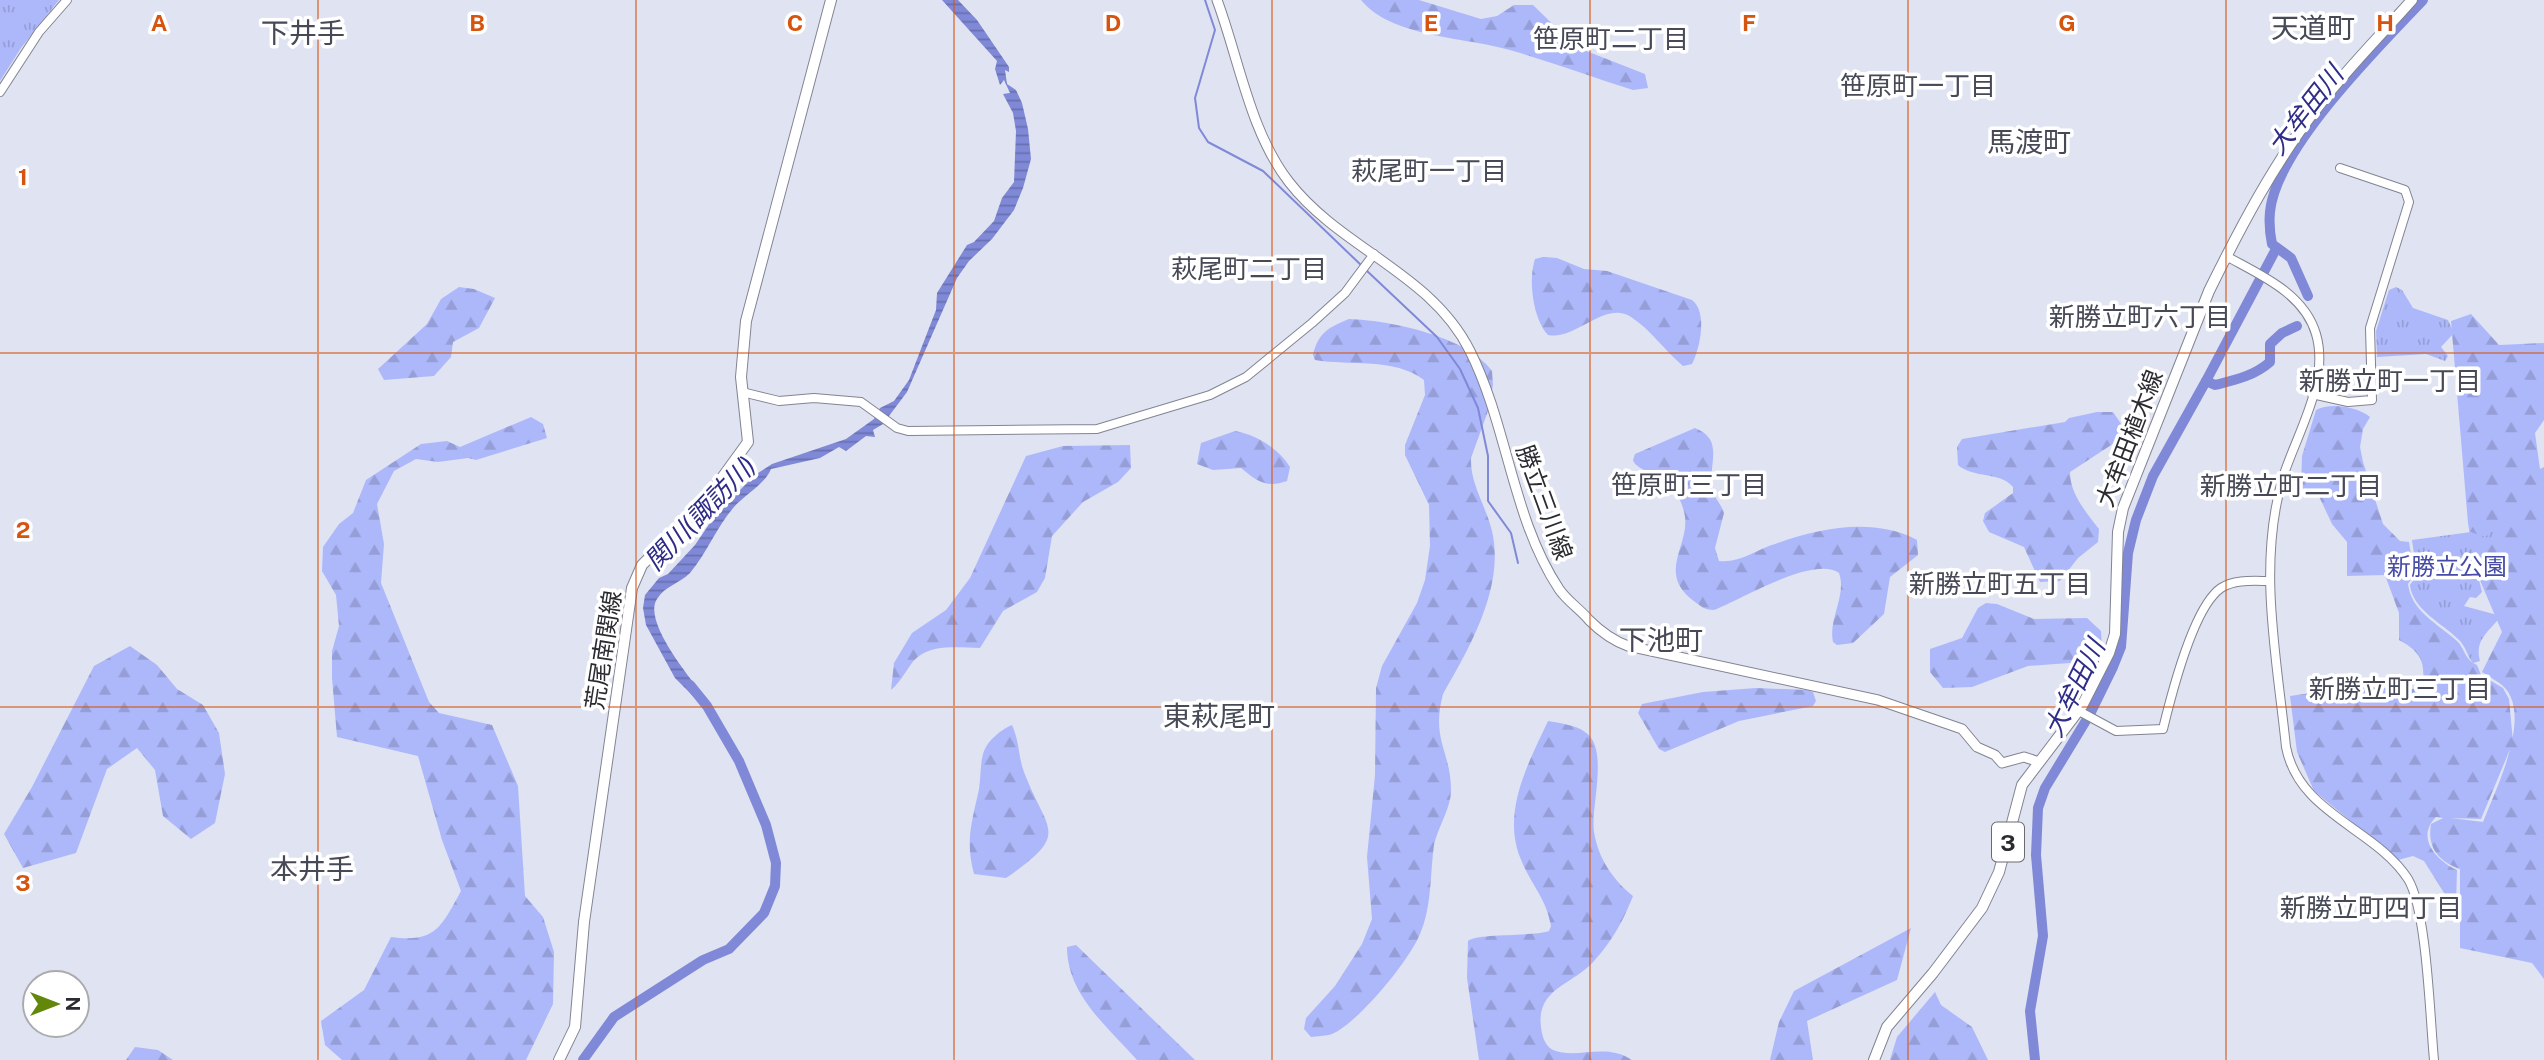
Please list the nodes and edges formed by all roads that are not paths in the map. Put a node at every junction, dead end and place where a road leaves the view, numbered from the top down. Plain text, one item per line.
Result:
1 (67, 0) edge
2 (831, 0) edge
3 (1217, 0) edge
4 (2412, 0) edge
5 (0, 92) edge
6 (2340, 168) dead end
7 (1374, 254) junction
8 (2226, 256) junction
9 (742, 392) junction
10 (2312, 394) junction
11 (2269, 581) junction
12 (2085, 714) junction
13 (2039, 762) junction
14 (559, 1060) edge
15 (1874, 1060) edge
16 (2434, 1060) edge

1 - 5 street
2 - 9 main road, 荒尾南関線
3 - 7 main road, 勝立三川線
4 - 8 main road, 大牟田植木線 / 3
6 - 10 street
7 - 9 street
7 - 13 main road, 勝立三川線
8 - 10 street
8 - 12 main road, 大牟田植木線 / 3
9 - 14 main road, 荒尾南関線
10 - 11 street
11 - 12 street
11 - 16 street
12 - 13 main road, 大牟田植木線 / 3
13 - 15 main road, 大牟田植木線 / 3

